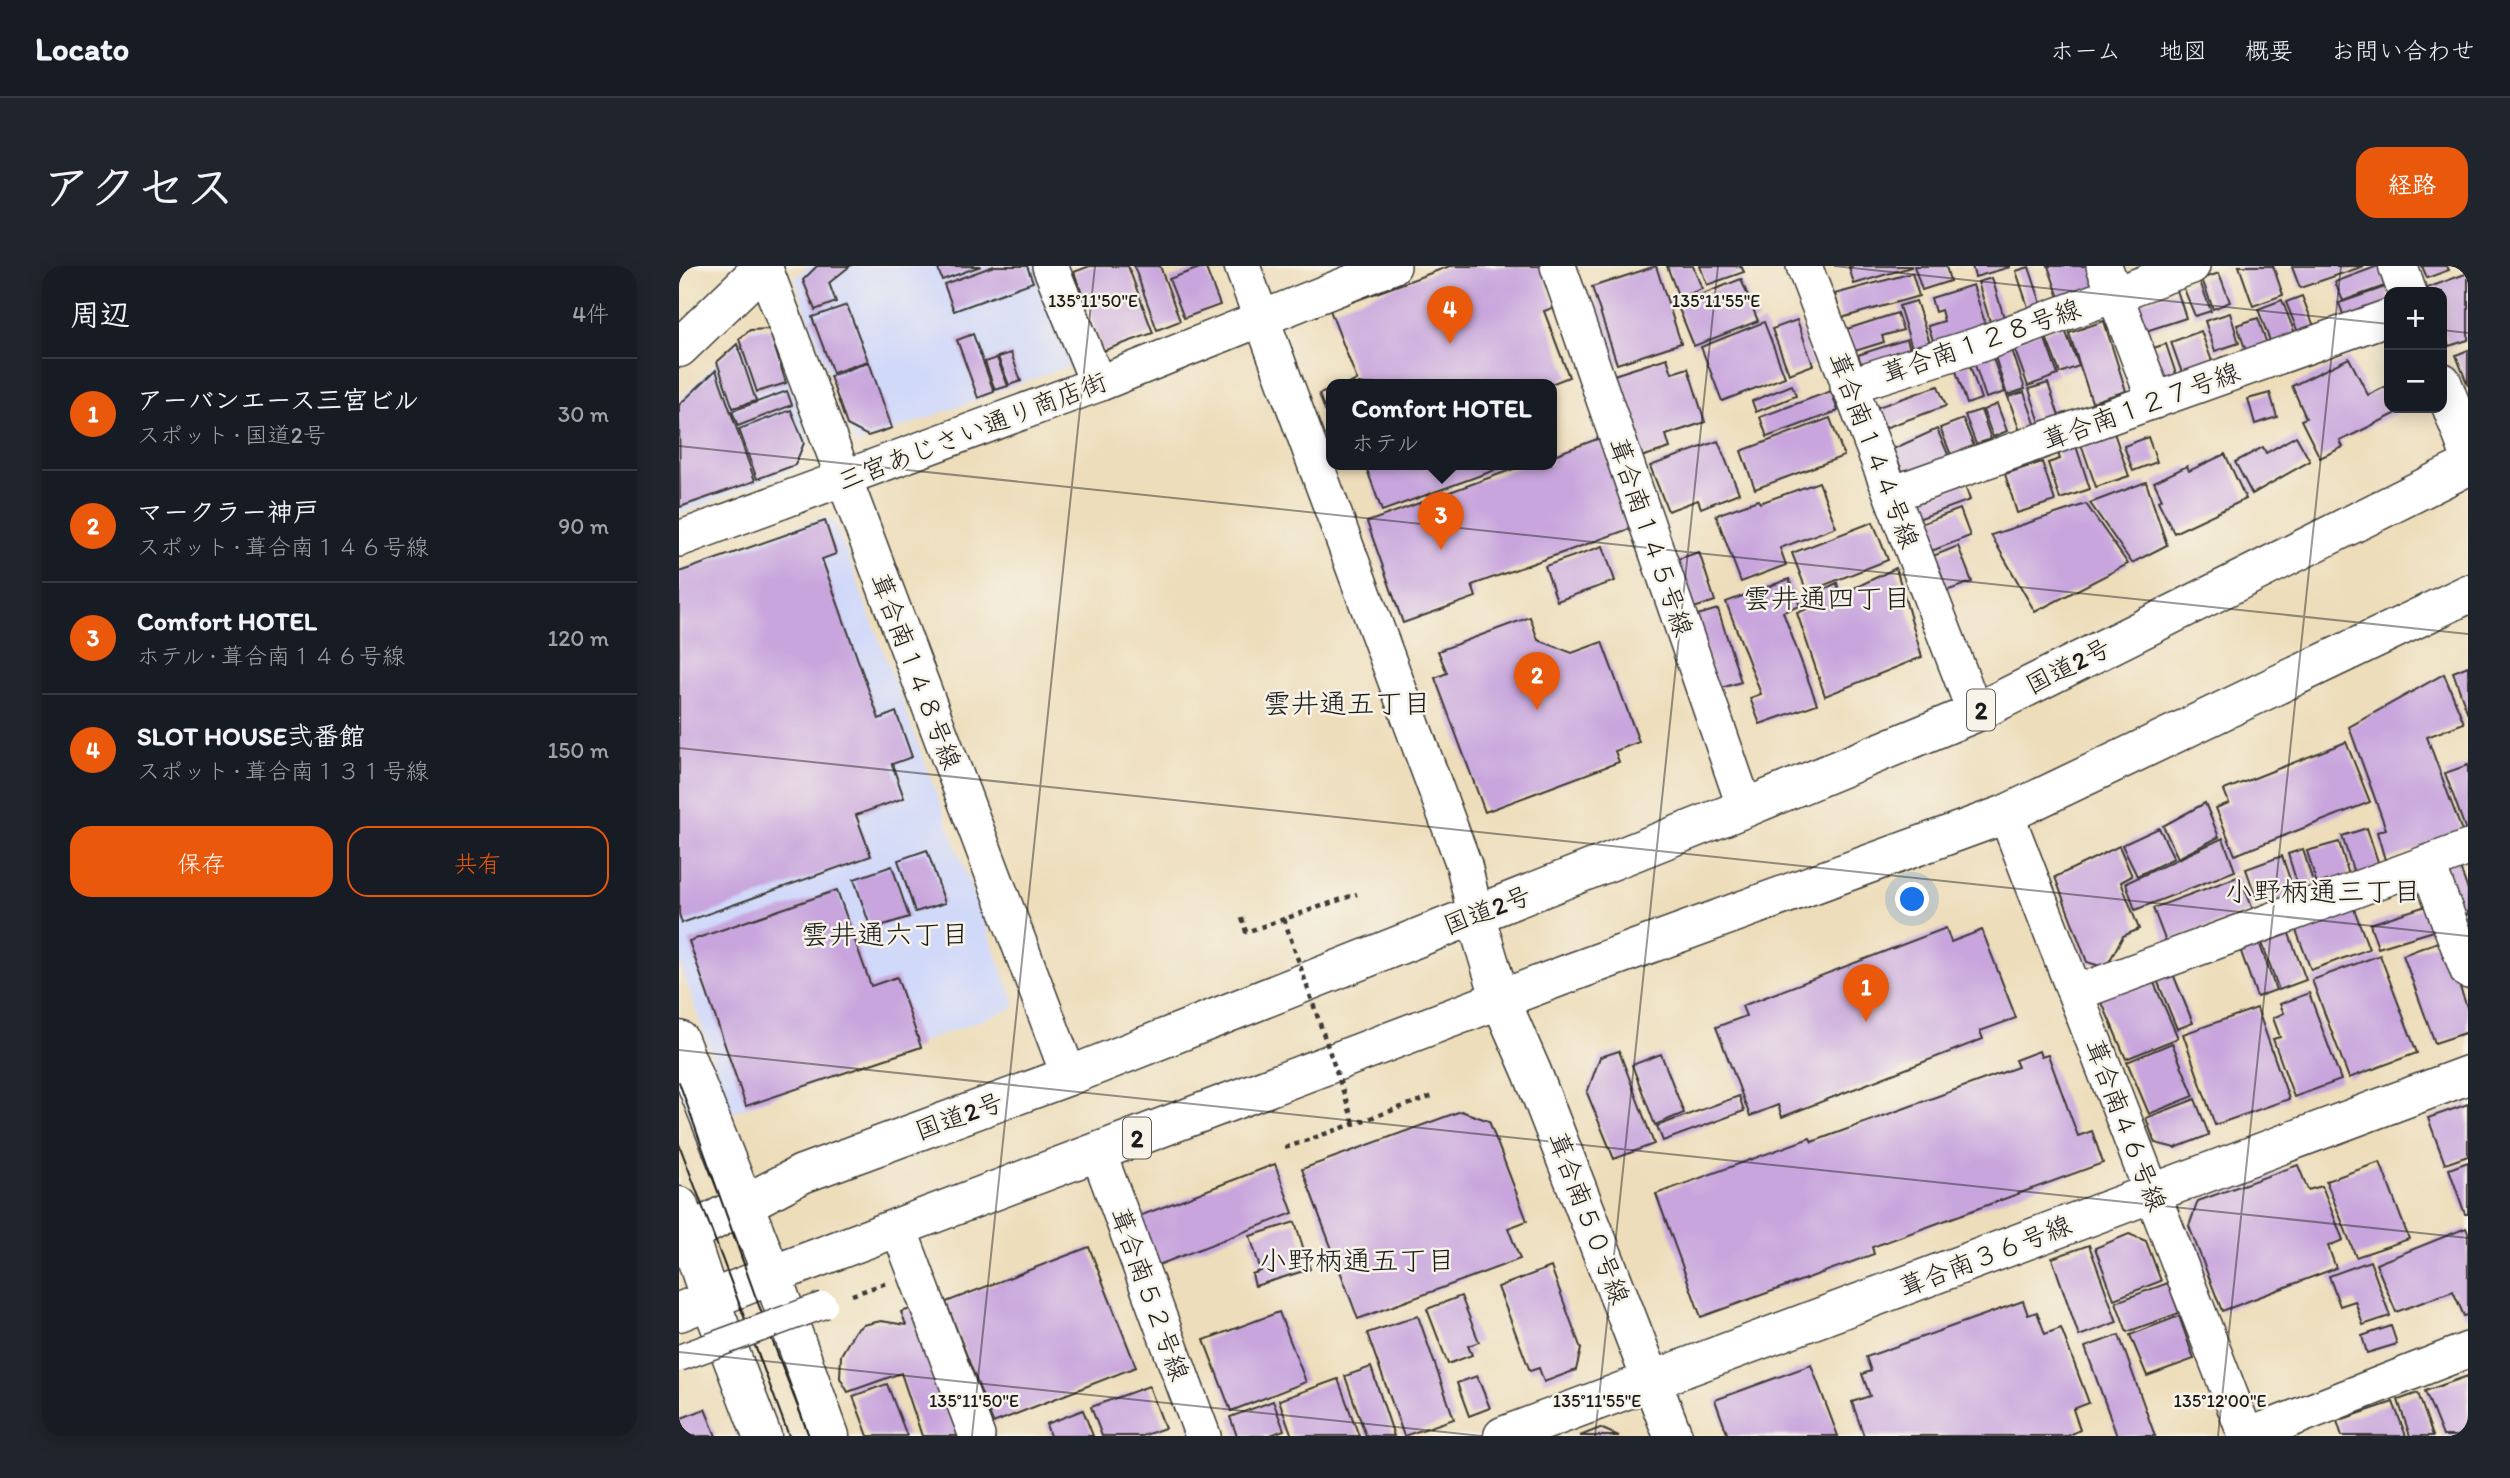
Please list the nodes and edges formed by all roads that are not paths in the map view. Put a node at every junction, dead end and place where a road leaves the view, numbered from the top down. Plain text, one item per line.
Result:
1 (764, 266) edge
2 (1049, 266) edge
3 (1242, 266) edge
4 (1393, 266) edge
5 (1558, 266) edge
6 (1804, 266) edge
7 (2192, 266) edge
8 (2398, 266) edge
9 (2109, 280) edge
10 (2405, 287) edge
11 (2384, 319) edge
12 (1263, 320) junction
13 (679, 348) edge
14 (1098, 384) junction
15 (1848, 386) junction
16 (2447, 395) edge
17 (2155, 401) junction
18 (2468, 450) edge
19 (2468, 466) edge
20 (843, 480) junction
21 (1892, 494) junction
22 (679, 540) edge
23 (2468, 594) edge
24 (1975, 713) junction
25 (1745, 808) junction
26 (2005, 814) junction
27 (2468, 848) edge
28 (2427, 863) junction
29 (1475, 914) junction
30 (2459, 923) edge
31 (2468, 971) edge
32 (2076, 993) junction
33 (1501, 1001) junction
34 (679, 1040) edge
35 (2468, 1075) edge
36 (1069, 1076) junction
37 (1098, 1152) junction
38 (2152, 1193) junction
39 (745, 1202) junction
40 (682, 1226) edge
41 (899, 1228) junction
42 (772, 1276) junction
43 (824, 1305) road end
44 (694, 1306) edge
45 (2468, 1350) edge
46 (679, 1358) edge
47 (1652, 1381) junction
48 (1193, 1433) edge
49 (762, 1436) edge
50 (830, 1436) edge
51 (977, 1436) edge
52 (1503, 1436) edge
53 (1673, 1436) edge
54 (2247, 1436) edge

1 - 13 main road
1 - 20 street, 葺合南１４８号線
2 - 14 street
3 - 12 street
4 - 12 street, 三宮あじさい通り商店街
5 - 25 street, 葺合南１４５号線
6 - 15 street, 葺合南１４４号線
7 - 9 street, 葺合南１２８号線
8 - 10 main road
9 - 15 street, 葺合南１２８号線
9 - 17 street
11 - 17 street, 葺合南１２７号線
12 - 14 street, 三宮あじさい通り商店街
12 - 29 street
14 - 20 street, 三宮あじさい通り商店街
15 - 21 street, 葺合南１４４号線
16 - 18 main road
17 - 21 street, 葺合南１２７号線
19 - 24 main road, 国道2号 / 2
20 - 22 street, 三宮あじさい通り商店街
20 - 36 street, 葺合南１４８号線
21 - 24 street, 葺合南１４４号線
23 - 26 main road, 2
24 - 25 main road, 国道2号 / 2
25 - 29 main road, 国道2号 / 2
26 - 32 street, 葺合南４６号線
26 - 33 main road, 2
27 - 28 street
28 - 30 street
28 - 32 street
29 - 33 main road, 葺合南５０号線
29 - 36 main road, 国道2号 / 2
30 - 31 street
32 - 38 street, 葺合南４６号線
33 - 37 main road, 2
33 - 47 main road, 葺合南５０号線
34 - 39 main road
35 - 38 main road, 葺合南３６号線
36 - 39 main road, 国道2号 / 2
37 - 41 main road, 2
37 - 48 street, 葺合南５２号線
38 - 47 main road, 葺合南３６号線
38 - 54 street, 葺合南４６号線
39 - 40 main road, 国道2号 / 2
39 - 42 main road
40 - 44 main road, 国道2号 / 2
41 - 42 main road, 2
41 - 51 street
42 - 44 main road
42 - 50 main road
43 - 46 street, bridge
44 - 49 main road, 国道2号 / 2
45 - 54 street
47 - 52 main road, 葺合南３６号線
47 - 53 main road, 葺合南５０号線

